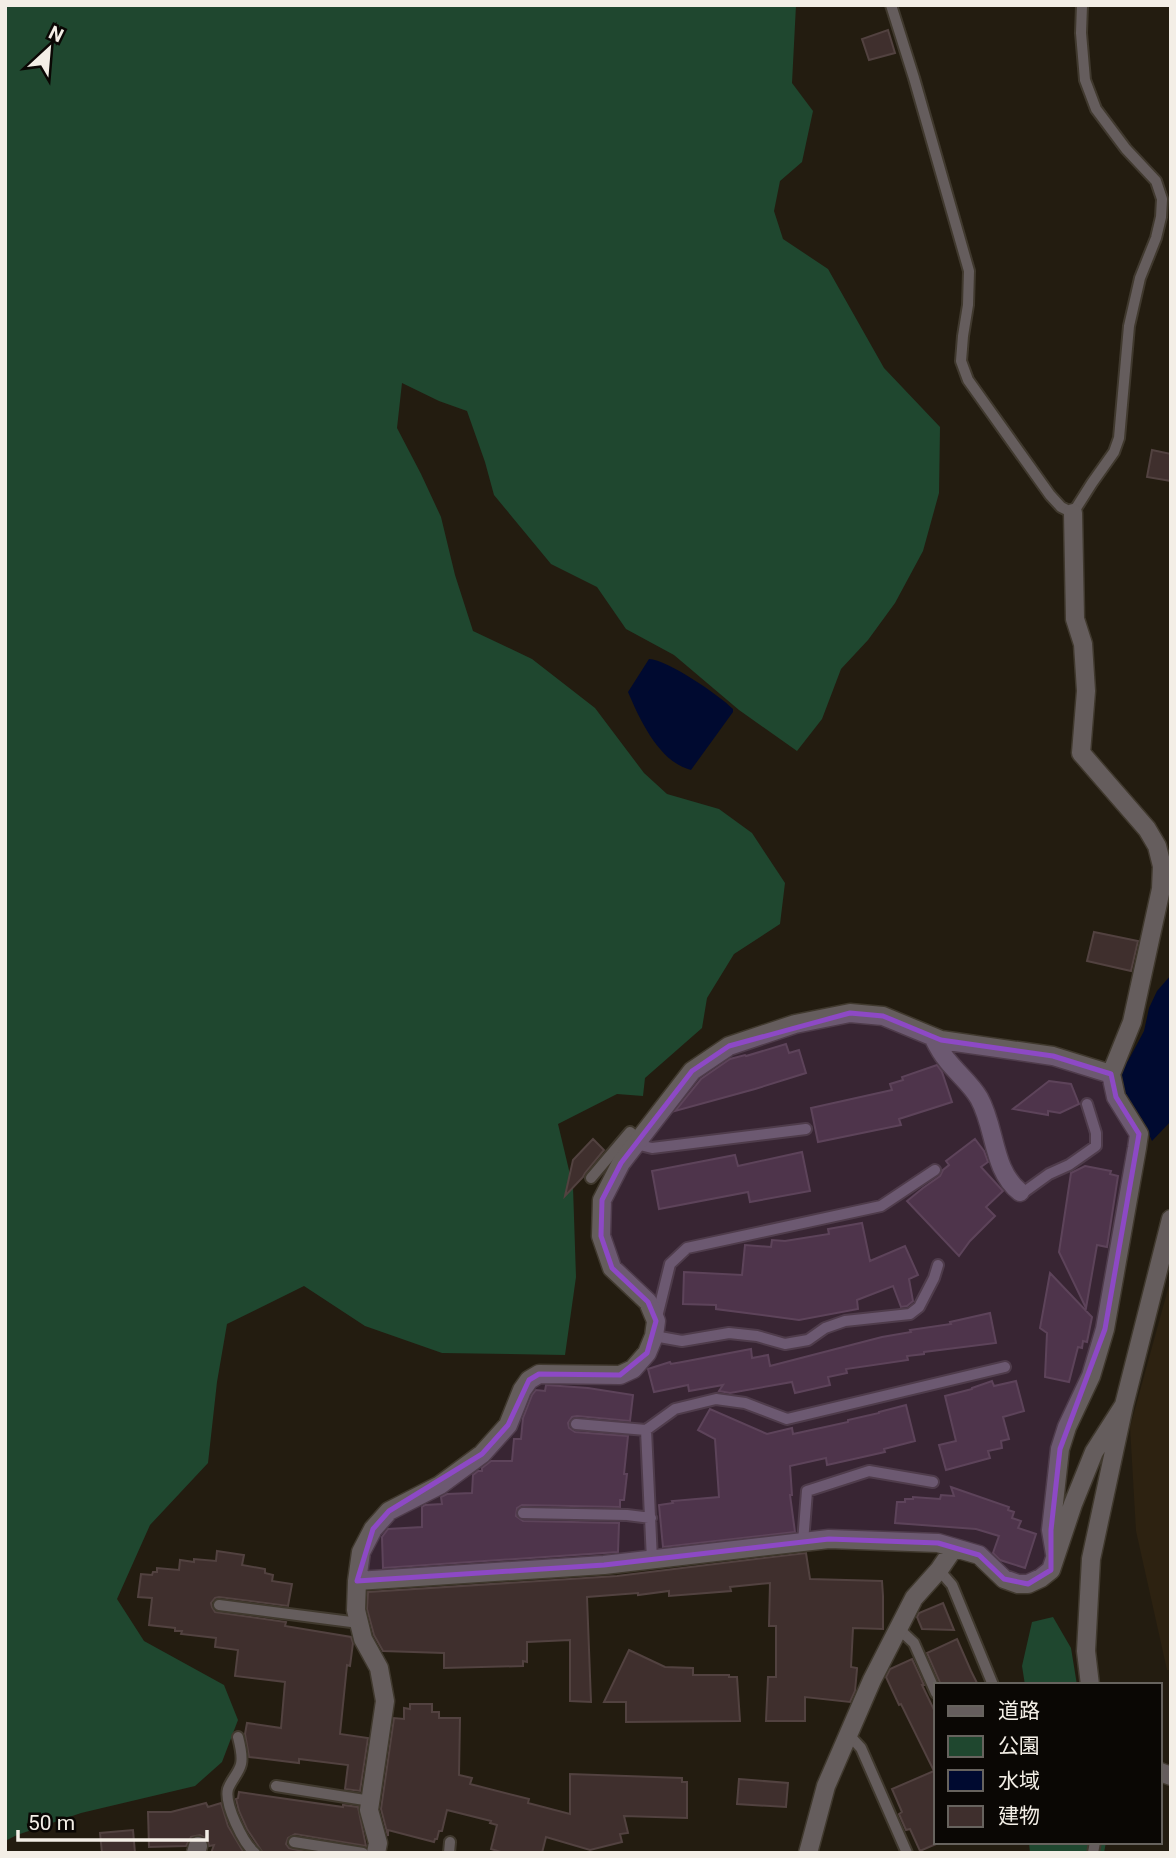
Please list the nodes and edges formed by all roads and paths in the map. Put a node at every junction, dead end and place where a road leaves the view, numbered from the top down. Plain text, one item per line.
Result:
1 (891, 5) edge
2 (1082, 5) edge
3 (1073, 513) junction
4 (933, 1037) junction
5 (1111, 1074) junction
6 (1087, 1104) dead end
7 (806, 1129) dead end
8 (638, 1142) junction
9 (934, 1170) dead end
10 (591, 1178) dead end
11 (1020, 1192) joint
12 (1171, 1219) edge
13 (938, 1265) dead end
14 (655, 1329) junction
15 (1005, 1367) dead end
16 (1124, 1405) junction
17 (576, 1423) dead end
18 (646, 1430) junction
19 (933, 1482) dead end
20 (523, 1513) dead end
21 (651, 1518) junction
22 (803, 1542) junction
23 (954, 1548) junction
24 (1055, 1555) junction
25 (652, 1560) junction
26 (939, 1570) junction
27 (356, 1581) junction
28 (219, 1605) dead end
29 (359, 1623) junction
30 (899, 1629) junction
31 (991, 1683) edge
32 (1090, 1683) edge
33 (934, 1688) edge
34 (848, 1734) junction
35 (238, 1737) dead end
36 (276, 1786) dead end
37 (371, 1801) junction
38 (294, 1842) dead end
39 (255, 1853) edge
40 (363, 1853) edge
41 (376, 1853) edge
42 (807, 1853) edge
43 (906, 1853) edge

1 - 3 lane
2 - 3 lane
3 - 5 street
4 - 5 street
4 - 8 street
4 - 11 street
5 - 24 street
6 - 11 lane
7 - 8 lane
8 - 10 lane
8 - 14 street
9 - 14 lane
12 - 16 street
13 - 14 lane
14 - 27 street
15 - 18 lane
16 - 24 street
16 - 32 street
17 - 18 lane
18 - 21 lane
19 - 22 lane
20 - 21 lane
21 - 25 lane
22 - 23 street
22 - 25 street
23 - 24 street
23 - 26 street
25 - 27 street
26 - 30 street
26 - 31 lane
27 - 29 street
28 - 29 lane
29 - 37 street
30 - 33 lane
30 - 34 street
34 - 42 street
34 - 43 lane
35 - 39 lane
36 - 37 lane
37 - 41 street
38 - 40 lane

